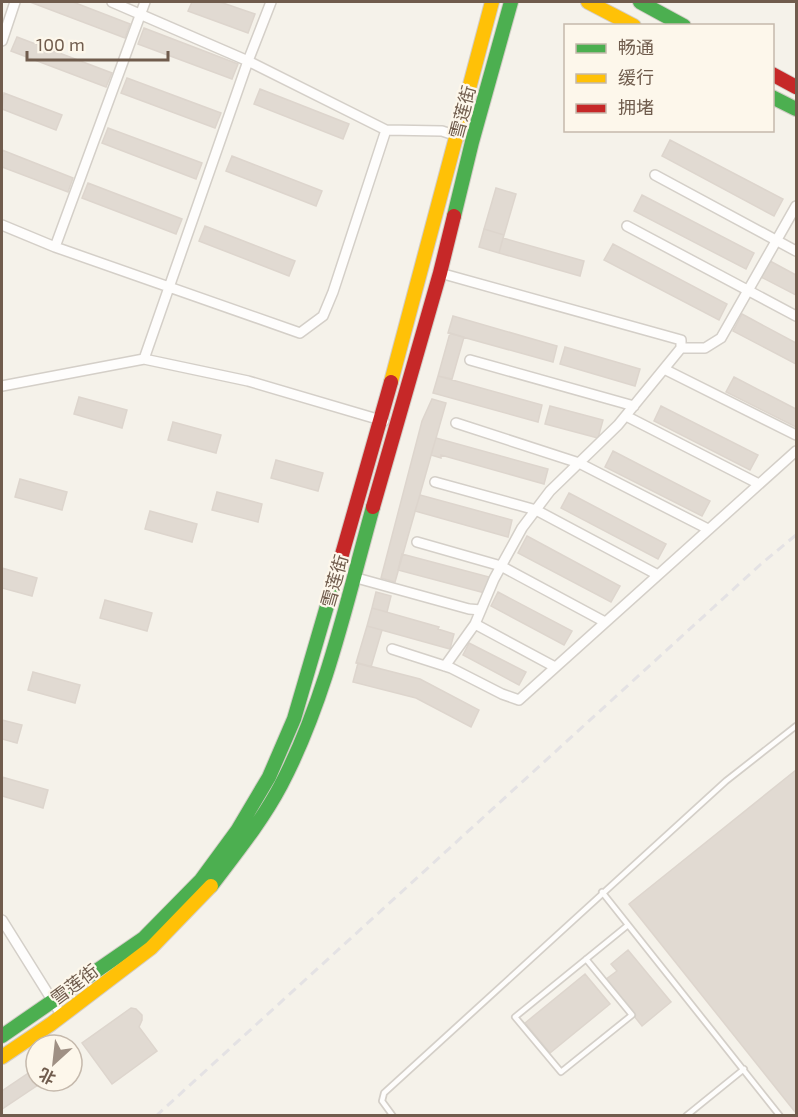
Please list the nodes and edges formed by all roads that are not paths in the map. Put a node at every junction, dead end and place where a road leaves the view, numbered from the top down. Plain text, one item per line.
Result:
1 (15, 2) edge
2 (112, 2) edge
3 (145, 2) edge
4 (271, 2) edge
5 (492, 2) edge
6 (511, 2) edge
7 (588, 2) edge
8 (640, 2) edge
9 (140, 14) junction
10 (630, 24) edge
11 (680, 24) edge
12 (2, 41) edge
13 (248, 61) junction
14 (774, 75) edge
15 (796, 87) edge
16 (774, 98) edge
17 (796, 110) edge
18 (386, 130) junction
19 (455, 135) junction
20 (472, 142) junction
21 (656, 175) dead end
22 (796, 206) edge
23 (2, 225) edge
24 (627, 226) dead end
25 (777, 240) junction
26 (55, 247) junction
27 (796, 251) edge
28 (440, 273) junction
29 (170, 286) junction
30 (748, 290) junction
31 (796, 316) edge
32 (681, 348) junction
33 (144, 359) junction
34 (470, 360) dead end
35 (664, 369) junction
36 (2, 387) edge
37 (634, 406) junction
38 (626, 416) junction
39 (381, 420) junction
40 (456, 423) dead end
41 (397, 425) junction
42 (796, 435) edge
43 (796, 451) edge
44 (579, 463) junction
45 (435, 482) dead end
46 (759, 483) junction
47 (536, 510) junction
48 (708, 529) junction
49 (417, 542) dead end
50 (501, 566) junction
51 (658, 575) junction
52 (353, 577) junction
53 (481, 610) junction
54 (605, 622) junction
55 (475, 624) junction
56 (392, 649) dead end
57 (445, 666) junction
58 (555, 667) junction
59 (796, 726) edge
60 (602, 892) junction
61 (2, 920) edge
62 (628, 925) junction
63 (586, 959) junction
64 (53, 1002) junction
65 (62, 1016) junction
66 (2, 1036) edge
67 (2, 1057) edge
68 (744, 1070) junction
69 (393, 1116) edge
70 (686, 1116) edge
71 (780, 1116) edge

1 - 12 street
2 - 9 street
3 - 9 street
4 - 13 street
5 - 19 main road, 雪莲街
6 - 20 main road, 雪莲街
7 - 10 main road
8 - 11 main road
9 - 13 street
9 - 26 street
13 - 18 street
13 - 29 street
14 - 15 main road
16 - 17 main road
18 - 19 street
18 - 29 street
19 - 20 street
19 - 39 main road, 雪莲街
20 - 28 main road, 雪莲街
21 - 25 street
22 - 25 street
23 - 26 street
24 - 30 street
25 - 27 street
25 - 30 street
26 - 29 street
28 - 32 street
28 - 41 main road, 雪莲街
29 - 33 street
30 - 31 street
30 - 32 street
32 - 35 street
33 - 36 street
33 - 39 street
34 - 37 street
35 - 37 street
35 - 42 street
37 - 38 street
38 - 44 street
38 - 46 street
39 - 41 street
39 - 64 main road, 雪莲街
40 - 44 street
41 - 52 main road, 雪莲街
43 - 46 street
44 - 47 street
44 - 48 street
45 - 47 street
46 - 48 street
47 - 50 street
47 - 51 street
48 - 51 street
49 - 50 street
50 - 53 street
50 - 54 street
51 - 54 street
52 - 53 street
52 - 65 main road, 雪莲街
53 - 55 street
54 - 58 street
55 - 57 street
55 - 58 street
56 - 57 street
57 - 58 street
59 - 60 lane
60 - 62 lane
60 - 69 lane
61 - 64 street
62 - 63 lane
62 - 68 lane
63 - 63 lane
64 - 65 street
64 - 66 main road, 雪莲街
65 - 67 main road, 雪莲街
68 - 70 lane
68 - 71 lane

